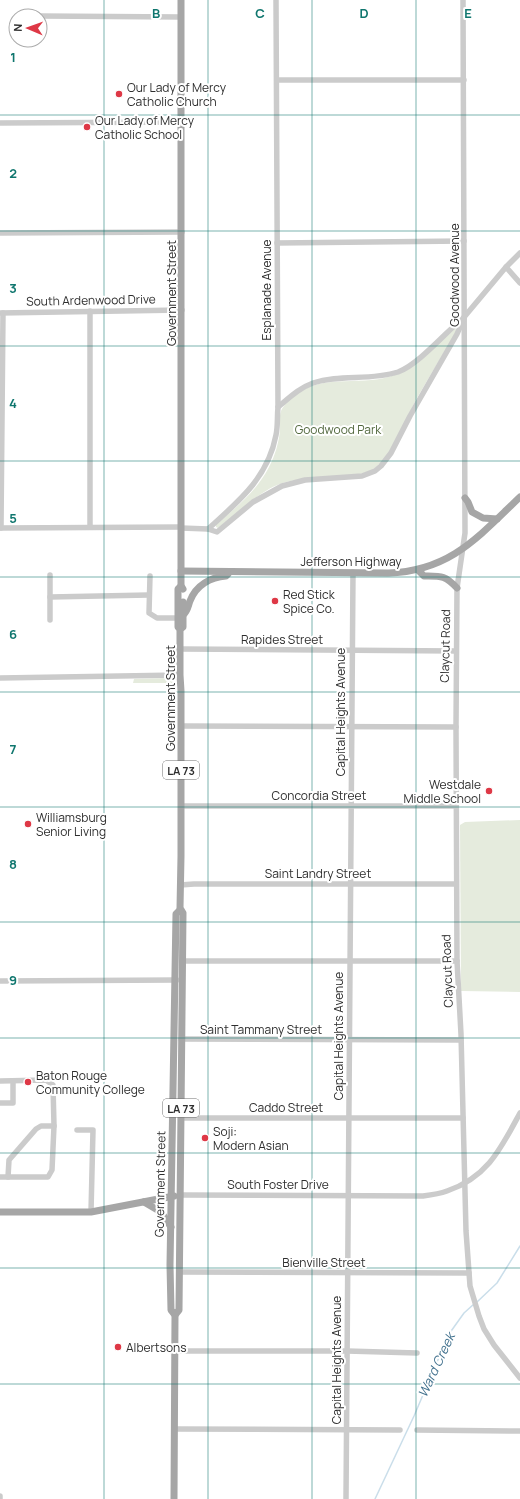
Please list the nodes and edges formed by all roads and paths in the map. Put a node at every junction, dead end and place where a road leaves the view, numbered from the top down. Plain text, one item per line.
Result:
1 (181, 0) edge
2 (276, 0) edge
3 (463, 0) edge
4 (48, 16) edge
5 (182, 17) junction
6 (276, 80) junction
7 (464, 80) junction
8 (181, 122) junction
9 (0, 123) edge
10 (182, 232) junction
11 (0, 233) edge
12 (464, 241) junction
13 (277, 243) junction
14 (520, 253) edge
15 (506, 267) junction
16 (520, 283) edge
17 (182, 310) junction
18 (90, 312) junction
19 (1, 313) edge
20 (465, 316) junction
21 (278, 408) junction
22 (520, 497) edge
23 (465, 498) junction
24 (497, 519) junction
25 (90, 526) junction
26 (1, 528) edge
27 (181, 528) junction
28 (208, 529) junction
29 (462, 549) junction
30 (418, 570) junction
31 (181, 571) junction
32 (229, 572) junction
33 (353, 572) junction
34 (50, 575) dead end
35 (150, 576) dead end
36 (457, 588) junction
37 (149, 595) junction
38 (50, 597) junction
39 (180, 616) junction
40 (50, 620) dead end
41 (180, 649) junction
42 (352, 650) junction
43 (456, 651) junction
44 (180, 675) junction
45 (0, 678) edge
46 (181, 726) junction
47 (456, 727) junction
48 (351, 728) junction
49 (350, 805) junction
50 (181, 806) junction
51 (456, 806) junction
52 (350, 884) junction
53 (456, 884) junction
54 (180, 886) junction
55 (180, 910) junction
56 (176, 938) junction
57 (182, 962) junction
58 (350, 962) junction
59 (457, 962) junction
60 (178, 980) junction
61 (0, 981) edge
62 (181, 1040) junction
63 (349, 1040) junction
64 (461, 1040) junction
65 (0, 1081) edge
66 (13, 1081) junction
67 (0, 1102) edge
68 (520, 1113) edge
69 (181, 1118) junction
70 (349, 1118) junction
71 (463, 1118) junction
72 (54, 1126) junction
73 (77, 1130) dead end
74 (0, 1177) edge
75 (8, 1177) junction
76 (465, 1184) junction
77 (180, 1195) junction
78 (171, 1196) junction
79 (348, 1196) junction
80 (144, 1202) junction
81 (0, 1212) edge
82 (91, 1212) junction
83 (171, 1227) junction
84 (179, 1272) junction
85 (468, 1273) junction
86 (348, 1274) junction
87 (175, 1315) junction
88 (347, 1350) junction
89 (175, 1351) junction
90 (417, 1353) dead end
91 (520, 1378) edge
92 (175, 1429) junction
93 (347, 1429) junction
94 (400, 1430) dead end
95 (417, 1430) dead end
96 (520, 1431) edge
97 (174, 1499) edge
98 (346, 1499) edge

1 - 5 main road, Government Street
2 - 6 street, Esplanade Avenue
3 - 7 street, Goodwood Avenue
4 - 5 street
5 - 8 main road, Government Street
6 - 7 street
6 - 13 street, Esplanade Avenue
7 - 12 street, Goodwood Avenue
8 - 9 street
8 - 10 main road, Government Street
10 - 11 street
10 - 17 main road, Government Street
12 - 13 street
12 - 20 street, Goodwood Avenue
13 - 21 street, Esplanade Avenue
14 - 15 street
15 - 16 street
15 - 20 street
17 - 18 street, South Ardenwood Drive
17 - 27 main road, Government Street
18 - 19 street, South Ardenwood Drive
18 - 25 street
19 - 26 street
20 - 21 street
20 - 23 street, Goodwood Avenue
20 - 28 street
21 - 28 street, Esplanade Avenue
22 - 24 main road, Jefferson Highway
23 - 24 main road
23 - 29 street, Goodwood Avenue
24 - 29 main road, Jefferson Highway
25 - 26 street
25 - 27 street
27 - 28 street
27 - 31 main road, Government Street
29 - 30 main road, Jefferson Highway
29 - 36 street, Claycut Road
30 - 33 main road, Jefferson Highway
30 - 36 main road
31 - 32 main road, Jefferson Highway
31 - 39 main road, Government Street
32 - 33 main road, Jefferson Highway
32 - 39 main road
33 - 42 street, Capital Heights Avenue
34 - 38 street
35 - 37 street
36 - 43 street, Claycut Road
37 - 38 street
37 - 39 street
38 - 40 street
39 - 41 main road, Government Street / LA 73
41 - 42 street, Rapides Street
41 - 44 main road, Government Street / LA 73
42 - 43 street, Rapides Street
42 - 48 street, Capital Heights Avenue
43 - 47 street, Claycut Road
44 - 45 street
44 - 46 main road, Government Street / LA 73
46 - 48 street
46 - 50 main road, Government Street / LA 73
47 - 48 street
47 - 51 street, Claycut Road
48 - 49 street, Capital Heights Avenue
49 - 50 street, Concordia Street
49 - 51 street, Concordia Street
49 - 52 street, Capital Heights Avenue
50 - 54 main road, Government Street / LA 73
51 - 53 street, Claycut Road
52 - 53 street, Saint Landry Street
52 - 54 street, Saint Landry Street
52 - 58 street, Capital Heights Avenue
53 - 59 street, Claycut Road
54 - 55 main road, Government Street / LA 73
55 - 56 main road, Government Street / LA 73
55 - 57 main road, Government Street / LA 73
56 - 57 main road
56 - 60 main road, Government Street / LA 73
57 - 58 street
57 - 60 main road, Government Street / LA 73
58 - 59 street
58 - 63 street, Capital Heights Avenue
59 - 64 street, Claycut Road
60 - 61 street
60 - 62 main road, Government Street / LA 73
60 - 78 main road, Government Street / LA 73
62 - 63 street, Saint Tammany Street
62 - 69 main road, Government Street / LA 73
63 - 64 street, Saint Tammany Street
63 - 70 street, Capital Heights Avenue
64 - 71 street, Claycut Road
65 - 66 street
66 - 67 street
66 - 72 street
68 - 76 street, South Foster Drive
69 - 70 street, Caddo Street
69 - 77 main road, Government Street / LA 73
70 - 71 street, Caddo Street
70 - 79 street, Capital Heights Avenue
71 - 76 street, Claycut Road
72 - 75 street
72 - 75 street
73 - 82 street
74 - 75 street
76 - 79 street, South Foster Drive
76 - 85 street, Claycut Road
77 - 78 main road, South Foster Drive
77 - 79 street, South Foster Drive
77 - 84 main road, Government Street / LA 73
78 - 80 main road, South Foster Drive
78 - 83 main road, Government Street / LA 73
79 - 86 street, Capital Heights Avenue
80 - 82 main road, South Foster Drive
80 - 83 main road
81 - 82 main road, South Foster Drive
83 - 87 main road, Government Street / LA 73
84 - 86 street, Bienville Street
84 - 87 main road, Government Street / LA 73
85 - 86 street, Bienville Street
85 - 91 street, Claycut Road
86 - 88 street, Capital Heights Avenue
87 - 89 main road, Government Street / LA 73
88 - 89 street
88 - 90 street
88 - 93 street, Capital Heights Avenue
89 - 92 main road, Government Street / LA 73
92 - 93 street
92 - 97 main road, Government Street / LA 73
93 - 94 street
93 - 98 street, Capital Heights Avenue
95 - 96 street

